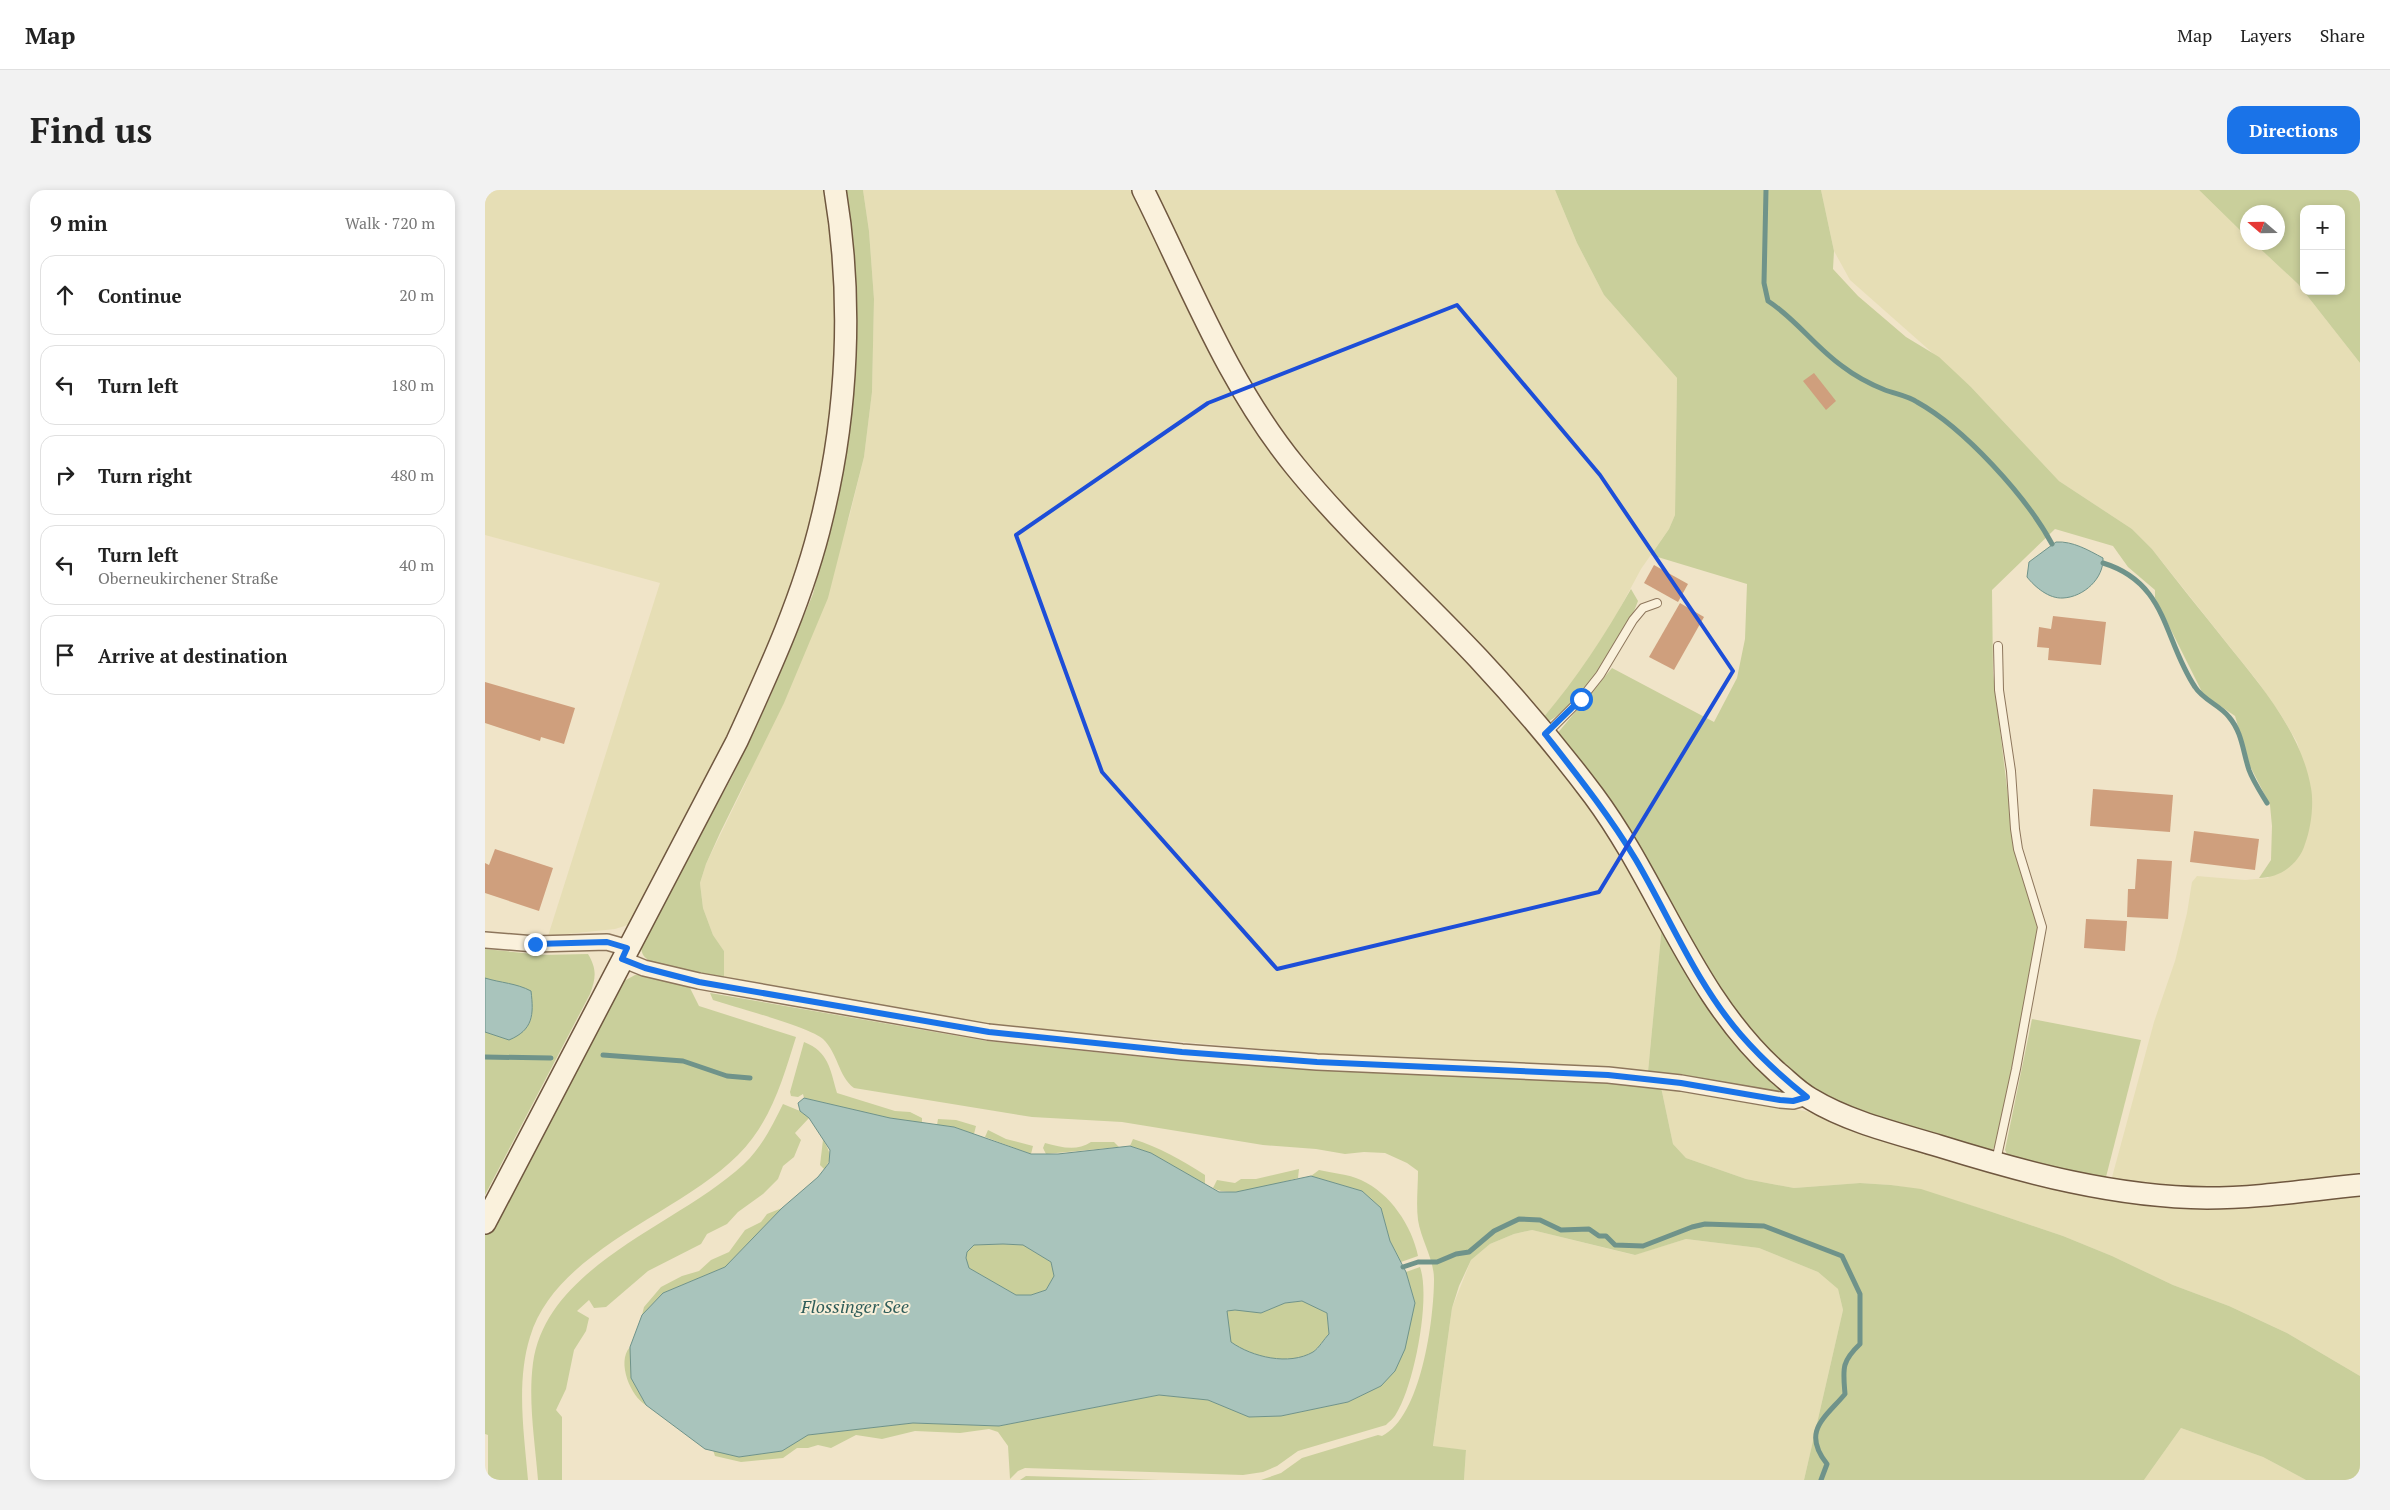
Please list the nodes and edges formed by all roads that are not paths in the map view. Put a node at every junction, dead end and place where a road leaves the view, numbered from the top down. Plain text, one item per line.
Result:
1 (835, 190) edge
2 (1143, 190) edge
3 (1657, 603) dead end
4 (1998, 646) dead end
5 (1545, 734) junction
6 (485, 940) edge
7 (625, 954) junction
8 (1807, 1097) junction
9 (1996, 1163) junction
10 (2360, 1185) edge
11 (485, 1223) edge

1 - 7 main road
2 - 5 main road
3 - 5 lane
4 - 9 lane
5 - 8 main road
6 - 7 street
7 - 8 street
7 - 11 main road
8 - 9 main road
9 - 10 main road

